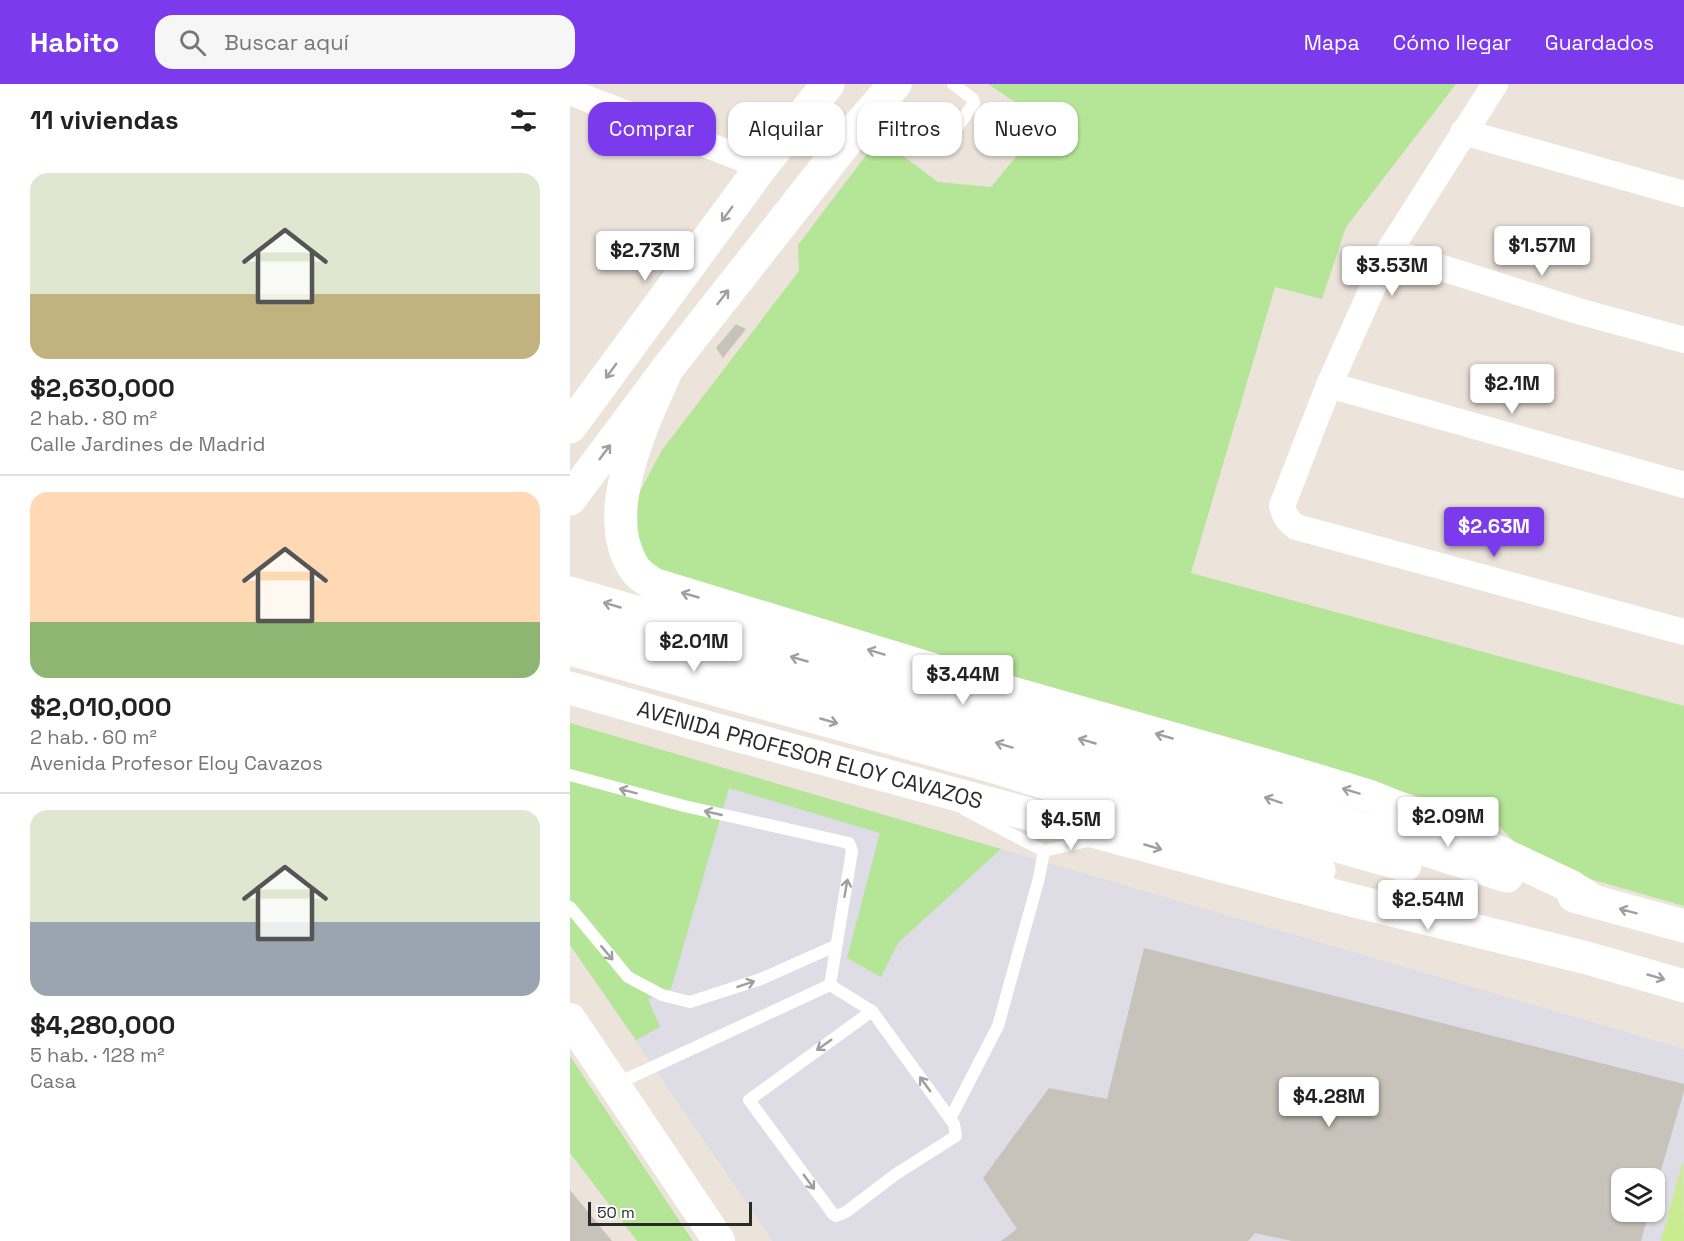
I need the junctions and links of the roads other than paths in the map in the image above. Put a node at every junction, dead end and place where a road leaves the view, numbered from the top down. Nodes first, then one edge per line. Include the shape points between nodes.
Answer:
1 (828, 84) edge
2 (953, 84) edge
3 (1495, 84) edge
4 (882, 90) edge
5 (573, 98) edge
6 (1463, 132) junction
7 (762, 166) junction
8 (1684, 194) edge
9 (1389, 251) junction
10 (1684, 340) edge
11 (667, 369) junction
12 (1329, 385) junction
13 (570, 427) edge
14 (1684, 485) edge
15 (570, 499) edge
16 (570, 593) edge
17 (647, 615) junction
18 (570, 618) edge
19 (1684, 632) edge
20 (757, 647) junction
21 (570, 649) edge
22 (570, 688) edge
23 (625, 702) junction
24 (717, 730) junction
25 (570, 775) edge
26 (920, 784) junction
27 (1113, 836) junction
28 (1044, 851) junction
29 (1337, 861) junction
30 (1548, 890) junction
31 (1595, 902) junction
32 (570, 907) edge
33 (1684, 926) edge
34 (835, 946) junction
35 (1538, 946) junction
36 (830, 985) junction
37 (1684, 986) edge
38 (872, 1011) junction
39 (570, 1019) edge
40 (615, 1085) junction
41 (950, 1119) junction
42 (719, 1241) edge

1 - 7 main road
2 - 4 lane via 974,103 947,142 939,145 931,144
3 - 6 street
11 -> 4 main road via 856,129
5 - 7 street
6 - 8 street
6 - 9 street
7 -> 13 main road
9 - 10 street
9 - 12 street
15 -> 11 main road
31 -> 11 main road via 1572,887 1441,825 1369,796 652,584 635,570 625,549 621,496 636,441
12 - 14 street
12 - 19 street via 1282,506 1296,527
17 -> 16 main road, AVENIDA PROFESOR ELOY CAVAZOS
17 - 20 main road, AVENIDA PROFESOR ELOY CAVAZOS
17 - 23 main road via 662,628 670,647 670,667 661,685 645,698
29 -> 18 main road, AVENIDA PROFESOR ELOY CAVAZOS via 843,696
20 - 24 main road via 734,652 716,666 706,687 706,710
30 -> 20 main road, AVENIDA PROFESOR ELOY CAVAZOS via 1138,756
21 -> 29 main road, AVENIDA PROFESOR ELOY CAVAZOS
22 - 23 main road, AVENIDA PROFESOR ELOY CAVAZOS
23 - 24 main road, AVENIDA PROFESOR ELOY CAVAZOS
24 - 26 main road, AVENIDA PROFESOR ELOY CAVAZOS
34 -> 25 lane via 852,851 849,843 684,806
26 - 27 main road, AVENIDA PROFESOR ELOY CAVAZOS
26 - 28 lane
27 - 28 lane
27 -> 35 main road, AVENIDA PROFESOR ELOY CAVAZOS
28 - 41 lane via 998,1026
29 - 30 main road, AVENIDA PROFESOR ELOY CAVAZOS via 1406,865 1492,884
29 - 35 main road, AVENIDA PROFESOR ELOY CAVAZOS via 1416,900
30 - 31 main road, AVENIDA PROFESOR ELOY CAVAZOS
33 -> 31 main road, AVENIDA PROFESOR ELOY CAVAZOS
32 -> 34 lane via 628,977 662,995 690,1002 761,979
34 - 36 lane
35 -> 37 main road, AVENIDA PROFESOR ELOY CAVAZOS
36 - 38 lane
36 - 40 lane
41 -> 38 lane
38 -> 41 lane via 751,1097 750,1102 836,1216 956,1136
39 - 40 street
40 - 42 street

